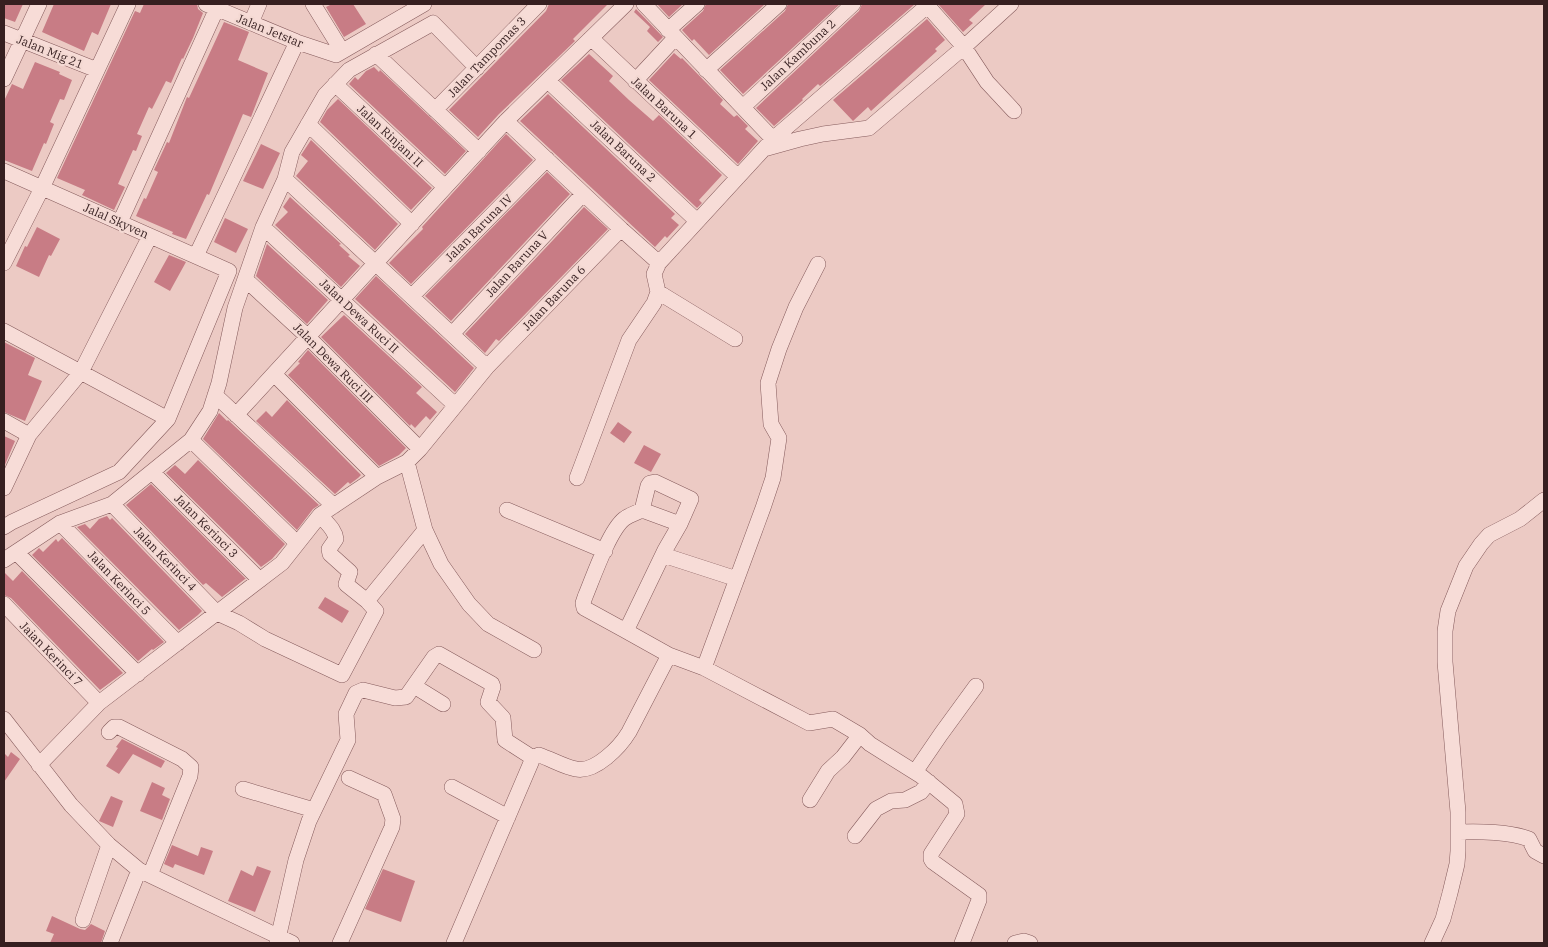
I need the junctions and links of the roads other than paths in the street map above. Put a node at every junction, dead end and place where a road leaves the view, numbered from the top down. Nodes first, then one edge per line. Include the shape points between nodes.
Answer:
1 (39, 4) edge
2 (128, 4) edge
3 (259, 4) edge
4 (313, 4) edge
5 (424, 4) edge
6 (540, 4) edge
7 (644, 4) edge
8 (697, 4) edge
9 (779, 4) edge
10 (853, 4) edge
11 (926, 5) edge
12 (1006, 5) edge
13 (211, 6) edge
14 (619, 6) edge
15 (251, 23) junction
16 (4, 33) edge
17 (672, 34) junction
18 (591, 38) junction
19 (22, 40) junction
20 (297, 42) junction
21 (964, 48) junction
22 (339, 53) junction
23 (376, 54) junction
24 (478, 68) junction
25 (97, 70) junction
26 (706, 70) junction
27 (4, 79) edge
28 (548, 81) junction
29 (635, 81) junction
30 (335, 84) junction
31 (743, 107) junction
32 (436, 110) junction
33 (1014, 111) dead end
34 (506, 121) junction
35 (308, 124) junction
36 (768, 144) junction
37 (479, 151) junction
38 (546, 159) junction
39 (4, 171) edge
40 (738, 177) junction
41 (285, 180) junction
42 (42, 188) junction
43 (445, 188) junction
44 (583, 194) junction
45 (697, 221) junction
46 (120, 222) junction
47 (412, 224) junction
48 (263, 227) junction
49 (620, 229) junction
50 (150, 236) junction
51 (196, 256) junction
52 (4, 263) edge
53 (376, 263) junction
54 (659, 263) junction
55 (818, 264) dead end
56 (245, 278) junction
57 (658, 292) junction
58 (412, 296) junction
59 (342, 300) junction
60 (4, 332) edge
61 (452, 334) junction
62 (308, 337) junction
63 (735, 339) dead end
64 (486, 367) junction
65 (81, 372) junction
66 (274, 374) junction
67 (215, 395) junction
68 (455, 405) junction
69 (236, 415) junction
70 (168, 418) junction
71 (4, 421) edge
72 (29, 434) junction
73 (191, 440) junction
74 (420, 449) junction
75 (407, 462) junction
76 (152, 472) junction
77 (377, 477) junction
78 (577, 478) dead end
79 (4, 488) edge
80 (1544, 500) edge
81 (112, 504) junction
82 (334, 506) junction
83 (507, 510) dead end
84 (642, 510) junction
85 (320, 516) junction
86 (60, 523) junction
87 (680, 524) junction
88 (4, 528) edge
89 (425, 530) junction
90 (297, 543) junction
91 (604, 551) junction
92 (663, 555) junction
93 (10, 556) edge
94 (737, 579) junction
95 (260, 580) junction
96 (368, 601) junction
97 (4, 604) edge
98 (217, 613) junction
99 (626, 631) junction
100 (178, 643) junction
101 (534, 650) dead end
102 (669, 656) junction
103 (704, 668) junction
104 (138, 674) junction
105 (414, 686) junction
106 (976, 686) dead end
107 (99, 704) junction
108 (444, 704) dead end
109 (4, 719) edge
110 (109, 732) dead end
111 (860, 735) junction
112 (533, 758) junction
113 (39, 765) junction
114 (915, 772) junction
115 (350, 778) dead end
116 (929, 782) junction
117 (452, 787) dead end
118 (242, 789) dead end
119 (810, 800) dead end
120 (314, 810) junction
121 (508, 817) junction
122 (1459, 832) junction
123 (855, 836) dead end
124 (108, 845) junction
125 (1544, 856) edge
126 (144, 872) junction
127 (82, 920) dead end
128 (283, 941) edge
129 (110, 943) edge
130 (340, 943) edge
131 (454, 943) edge
132 (962, 943) edge
133 (1015, 943) edge
134 (1030, 943) edge
135 (1432, 943) edge

1 - 19 street
2 - 25 street
3 - 15 street
4 - 22 street
5 - 22 street
6 - 24 street, Jalan Tampomas 3
7 - 17 street
8 - 17 street
9 - 26 street
10 - 31 street, Jalan Kambuna 2
11 - 21 street
11 - 36 street
12 - 21 street
13 - 15 street, Jalan Jetstar
13 - 46 street
14 - 18 street
15 - 20 street, Jalan Jetstar
16 - 19 street, Jalan Mig 21
17 - 26 street
17 - 29 street
18 - 28 street
18 - 29 street, Jalan Baruna 1
19 - 25 street, Jalan Mig 21
19 - 27 street
20 - 22 street, Jalan Jetstar
20 - 51 street
21 - 33 street via 987,82
21 - 36 street via 869,128
23 - 24 street via 433,23
23 - 30 street via 349,70
23 - 32 street
24 - 32 street, Jalan Tampomas 3
25 - 42 street
26 - 31 street
28 - 34 street
28 - 45 street, Jalan Baruna 2
29 - 40 street, Jalan Baruna 1
30 - 35 street
30 - 43 street, Jalan Rinjani II
31 - 36 street
32 - 37 street
34 - 37 street
34 - 38 street
35 - 41 street via 292,152
35 - 47 street
36 - 40 street
37 - 43 street
38 - 44 street
38 - 58 street, Jalan Baruna IV
39 - 42 street, Jalal Skyven
40 - 45 street
41 - 48 street
41 - 53 street
42 - 46 street, Jalal Skyven
42 - 52 street
43 - 47 street
44 - 49 street
44 - 61 street, Jalan Baruna V
45 - 54 street
46 - 50 street, Jalal Skyven
47 - 53 street
48 - 56 street
48 - 59 street, Jalan Dewa Ruci II
49 - 54 street
49 - 64 street, Jalan Baruna 6
50 - 51 street, Jalal Skyven
50 - 65 street
51 - 70 street, Jalal Skyven via 229,271
53 - 58 street
53 - 59 street
54 - 57 street via 654,276
55 - 94 street via 796,307 768,384 771,424 779,438 772,478
56 - 62 street, Jalan Dewa Ruci III
56 - 67 street
57 - 63 street
57 - 78 street via 629,340
58 - 61 street
59 - 62 street
59 - 68 street, Jalan Dewa Ruci II
60 - 65 street
61 - 64 street
62 - 66 street
62 - 74 street, Jalan Dewa Ruci III
64 - 68 street, Jalan Baruna 6
65 - 70 street
65 - 72 street
66 - 69 street
66 - 77 street
67 - 69 street
67 - 73 street via 210,411
68 - 74 street, Jalan Baruna 6
69 - 82 street
70 - 88 street via 119,472
71 - 72 street
72 - 79 street
73 - 76 street
73 - 90 street
74 - 75 street, Jalan Baruna 6
75 - 77 street, Jalan Baruna 6
75 - 89 street
76 - 81 street
76 - 95 street, Jalan Kerinci 3
77 - 82 street, Jalan Baruna 6
80 - 122 street via 1520,519 1489,535 1481,544 1466,566 1448,611 1444,631 1446,689
81 - 86 street
81 - 98 street, Jalan Kerinci 4
82 - 85 street, Jalan Baruna 6
83 - 91 street
84 - 87 street
84 - 87 street via 648,486 655,482 691,499
84 - 91 street via 626,516 619,523
85 - 90 street, Jalan Baruna 6
85 - 96 street via 336,535 329,548 330,554 350,572 347,585
86 - 93 street
86 - 100 street, Jalan Kerinci 5
87 - 92 street
89 - 96 street
89 - 101 street via 441,564 469,604 488,624
90 - 95 street, Jalan Baruna 6 via 282,563
91 - 99 street via 583,606
92 - 94 street
92 - 99 street
93 - 104 street
94 - 103 street
95 - 98 street, Jalan Baruna 6
96 - 98 street via 376,614 342,675
97 - 107 street, Jaian Kerinci 7
98 - 100 street, Jalan Baruna 6
99 - 102 street
100 - 104 street, Jalan Baruna 6
102 - 103 street
102 - 112 street via 625,737 610,755 583,770 539,755
103 - 111 street via 809,723 833,720
104 - 107 street, Jalan Baruna 6
105 - 108 street
105 - 112 street via 438,654 492,684 488,702 503,718 504,740
105 - 120 street via 406,697 401,698 363,690 356,693 346,714 348,740
106 - 114 street
107 - 113 street, Jalan Baruna 6
109 - 113 street
110 - 126 street via 119,727 182,759 191,767 190,776
111 - 114 street
111 - 119 street via 828,771
112 - 121 street
113 - 124 street
114 - 116 street
115 - 130 street via 384,794 393,819
116 - 123 street via 922,792 876,810
116 - 132 street via 955,804 957,810 931,859 979,895 980,900
117 - 121 street
118 - 120 street
120 - 128 street via 296,860
121 - 131 street
122 - 125 street via 1524,837 1529,839 1535,851
122 - 135 street via 1454,880
124 - 126 street
124 - 127 street
126 - 128 street
126 - 129 street
133 - 134 street

